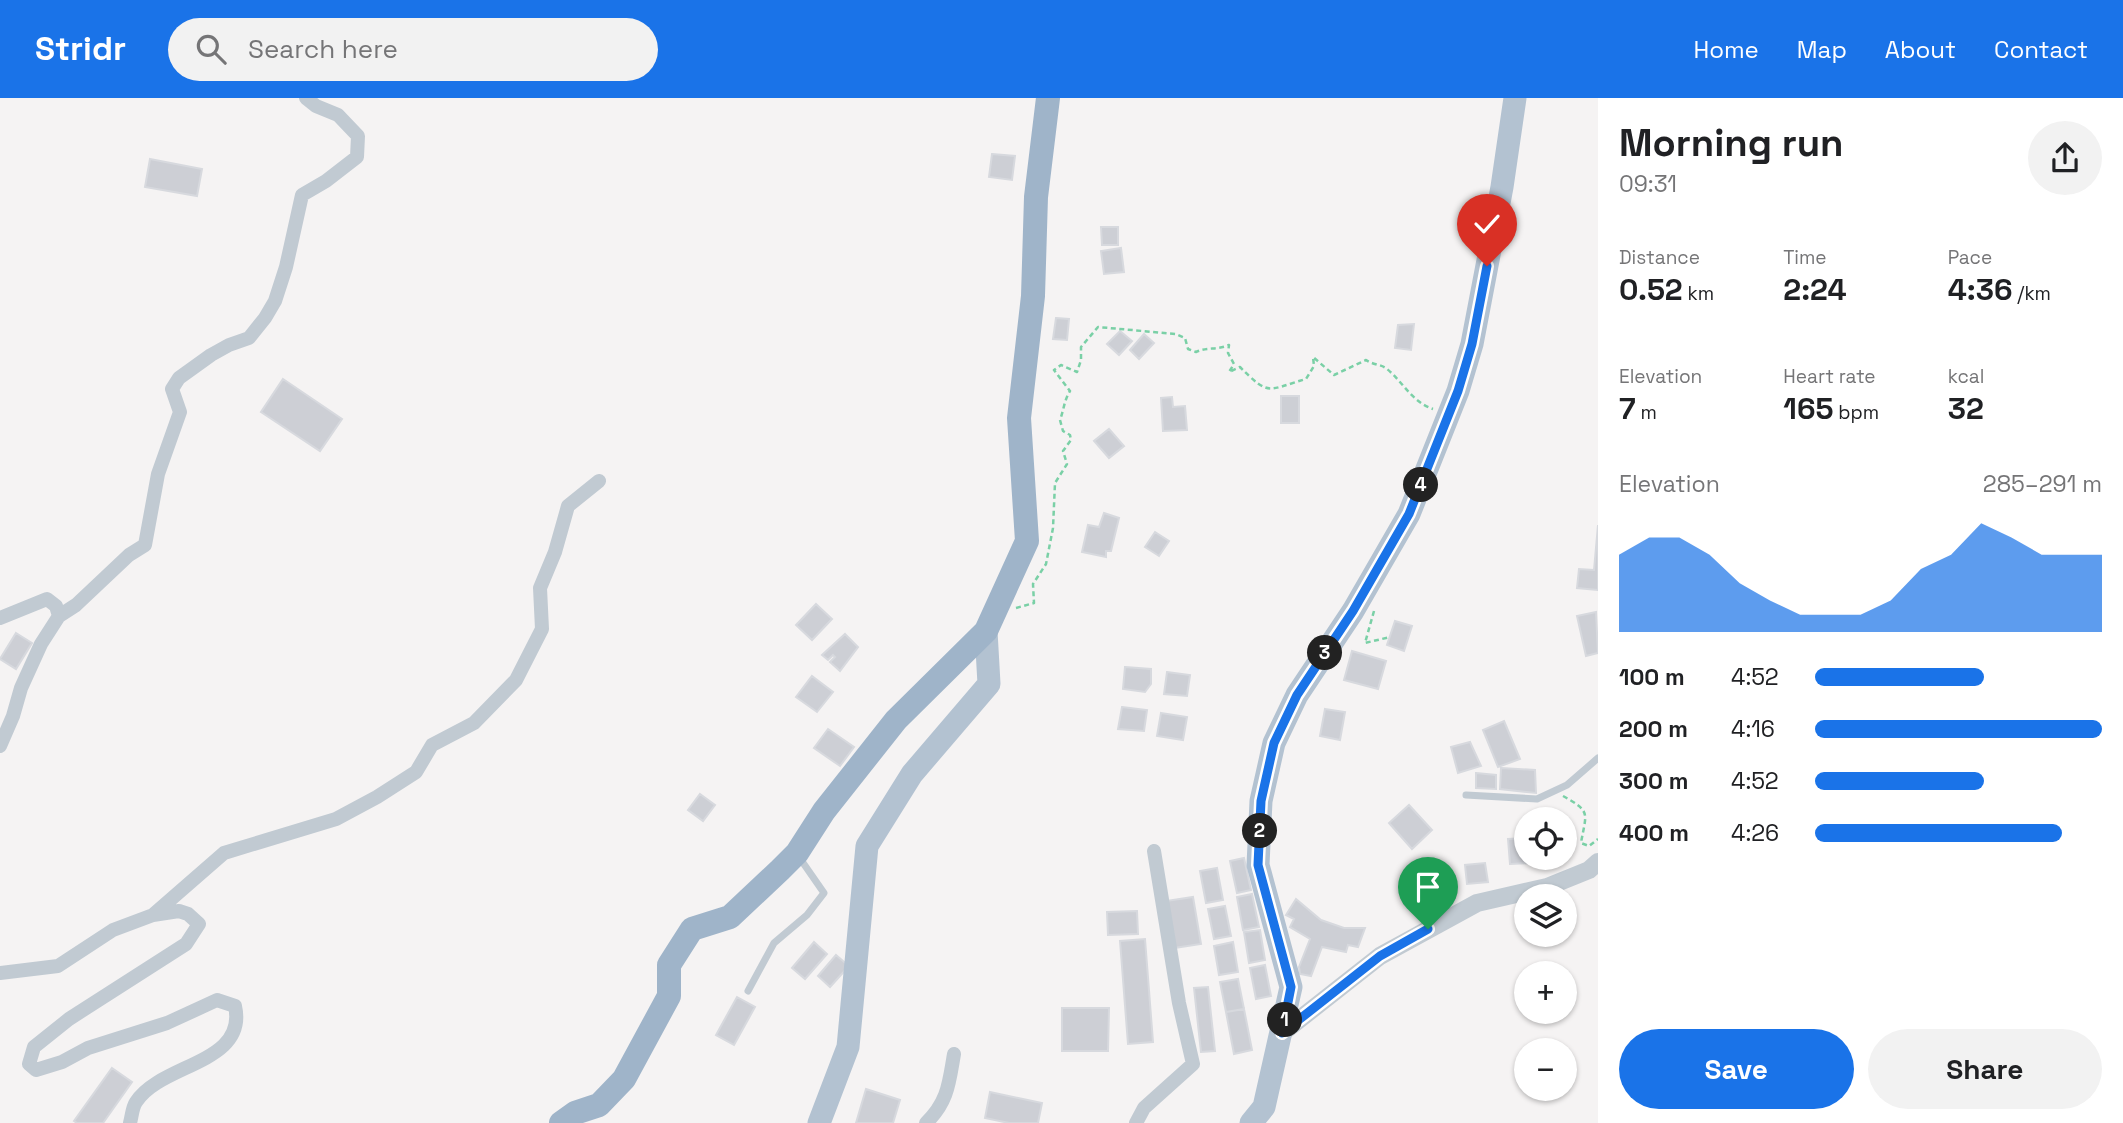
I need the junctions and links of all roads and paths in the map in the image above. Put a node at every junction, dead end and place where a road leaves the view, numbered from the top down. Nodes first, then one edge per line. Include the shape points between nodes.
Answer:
1 (306, 98) edge
2 (1048, 98) edge
3 (1516, 98) edge
4 (1449, 415) junction
5 (599, 481) dead end
6 (1375, 607) dead end
7 (1012, 609) dead end
8 (59, 616) junction
9 (0, 618) edge
10 (986, 631) junction
11 (1390, 636) dead end
12 (0, 746) edge
13 (1598, 758) edge
14 (1555, 791) junction
15 (1466, 795) dead end
16 (1598, 839) edge
17 (1154, 851) dead end
18 (797, 853) junction
19 (1598, 862) edge
20 (153, 915) junction
21 (0, 973) edge
22 (748, 991) dead end
23 (1282, 1033) junction
24 (954, 1054) dead end
25 (130, 1123) edge
26 (561, 1123) edge
27 (819, 1123) edge
28 (926, 1123) edge
29 (1136, 1123) edge
30 (1251, 1123) edge

1 - 8 street via 338,115 358,136 356,157 302,195 275,302 249,338 211,355 179,378 172,389 180,412 158,474 145,545
2 - 10 highway via 1019,418 1027,541
3 - 4 main road via 1472,344
4 - 7 path via 1422,405 1384,366 1366,360 1334,375 1313,357 1314,366 1306,379 1267,390 1240,367 1229,372 1234,364 1229,345 1196,352 1176,334 1098,327 1082,347 1077,372 1061,365 1054,370 1070,391 1060,420 1071,440 1063,451 1067,464 1055,483 1053,528 1046,564 1033,583 1034,603
4 - 23 main road via 1409,514 1297,695 1274,743 1261,801 1258,865 1291,987
5 - 20 street via 568,506 540,588 542,629 516,680 474,723 432,745 416,772 336,819 224,853
6 - 11 path via 1365,643
8 - 9 street via 47,599
8 - 12 street via 21,688
10 - 18 highway via 896,720
10 - 27 main road via 989,684 912,774 867,846 848,1047
13 - 14 lane
14 - 15 lane via 1537,799
14 - 16 path via 1586,814 1581,843 1589,846
17 - 29 street via 1193,1064 1144,1108
18 - 22 lane via 824,893 807,915 774,943
18 - 26 highway via 730,917 692,929 669,965 669,996 624,1079 599,1105
19 - 23 street via 1547,887 1477,903 1380,956
20 - 21 street via 113,930 58,966
20 - 25 street via 179,911 199,924 186,944 69,1019 34,1047 29,1064 36,1070 62,1062 217,1000 235,1006 239,1021 229,1041 204,1060 148,1087 134,1104
23 - 30 main road via 1264,1107
24 - 28 street via 948,1091

